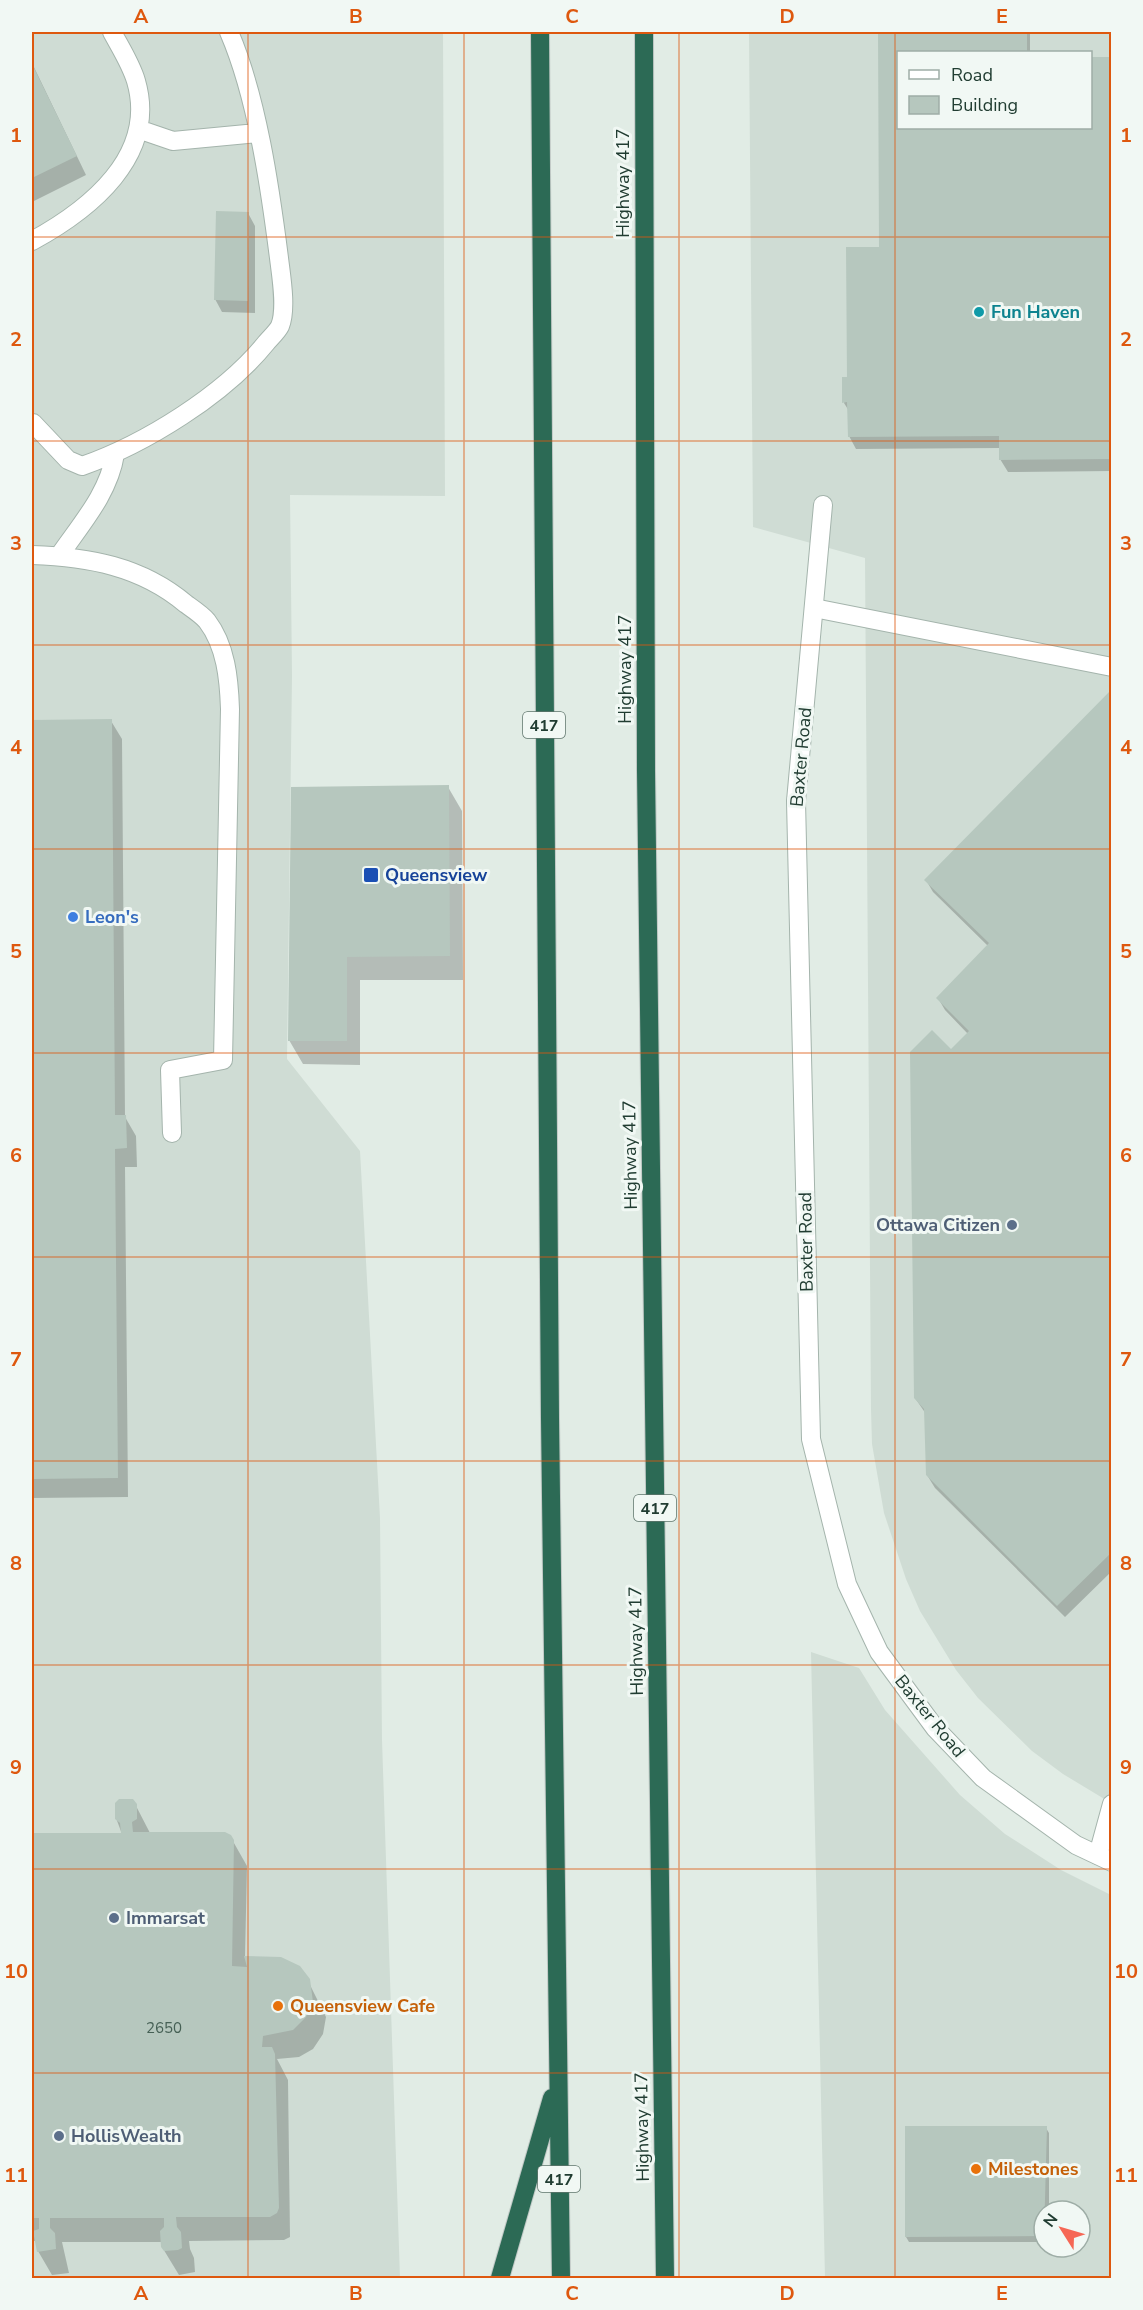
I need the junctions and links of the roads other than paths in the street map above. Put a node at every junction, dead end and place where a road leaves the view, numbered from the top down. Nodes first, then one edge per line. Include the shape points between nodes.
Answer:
1 (112, 32) edge
2 (229, 32) edge
3 (540, 32) edge
4 (644, 32) edge
5 (138, 129) junction
6 (257, 133) junction
7 (32, 241) edge
8 (33, 423) edge
9 (115, 454) junction
10 (823, 505) dead end
11 (32, 555) edge
12 (59, 556) junction
13 (814, 608) junction
14 (1112, 667) edge
15 (172, 1133) dead end
16 (1112, 1804) edge
17 (1105, 1858) edge
18 (558, 2079) junction
19 (665, 2246) junction
20 (500, 2278) edge
21 (561, 2278) edge
22 (665, 2278) edge
23 (670, 2278) edge

1 - 5 street via 136,80 140,101
2 - 6 street via 240,58
3 - 18 highway, 417 via 549,1406
4 - 19 highway, Highway 417 / 417 via 646,759
5 - 6 street via 173,141
5 - 7 street via 119,173 104,189 82,211
6 - 9 street via 271,193 283,292 280,325 246,368
8 - 9 street via 68,460 82,466
9 - 12 street via 112,473 102,493
10 - 13 street, Baxter Road
11 - 12 street
12 - 15 street via 99,561 156,581 207,621 225,657 230,709 223,1060 170,1070
13 - 14 street
13 - 17 street, Baxter Road via 796,813 811,1439 830,1525 847,1584 879,1652 935,1728 983,1778 1076,1845
16 - 17 street
18 - 20 highway
18 - 21 highway, 417
19 - 22 highway, Highway 417 / 417
19 - 23 highway

